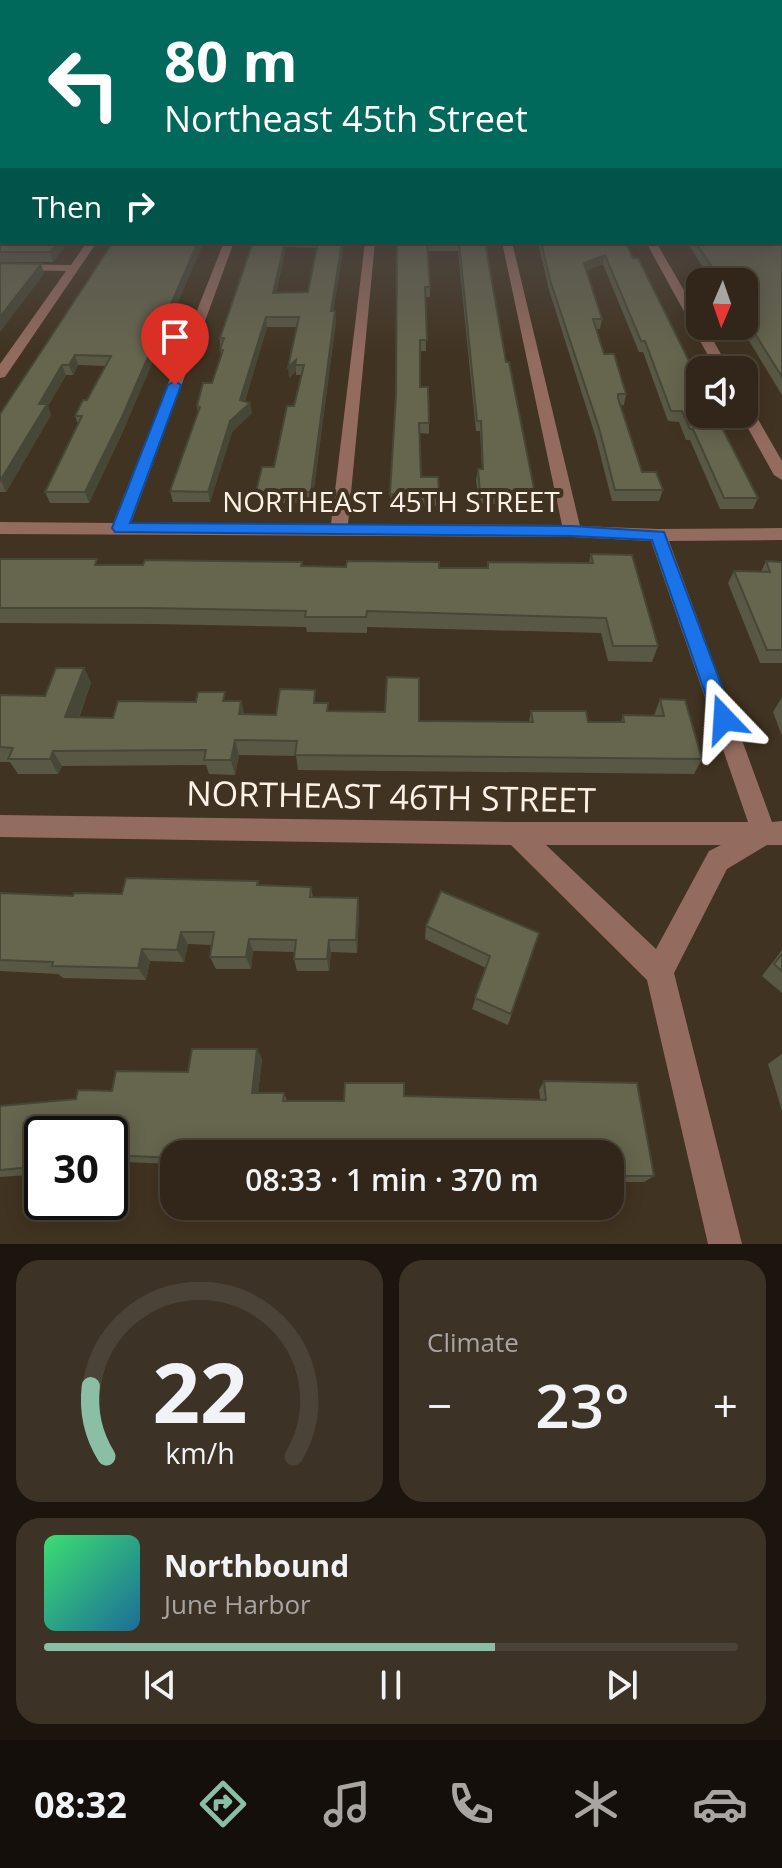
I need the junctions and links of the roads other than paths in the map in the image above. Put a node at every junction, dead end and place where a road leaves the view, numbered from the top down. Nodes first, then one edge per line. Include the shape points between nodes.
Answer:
1 (91, 244) edge
2 (228, 244) edge
3 (370, 244) edge
4 (507, 244) edge
5 (652, 244) edge
6 (0, 267) edge
7 (73, 268) junction
8 (715, 356) edge
9 (0, 374) edge
10 (756, 428) edge
11 (782, 475) edge
12 (0, 528) edge
13 (120, 528) junction
14 (339, 529) junction
15 (572, 531) junction
16 (782, 534) edge
17 (658, 535) junction
18 (0, 826) edge
19 (773, 833) edge
20 (517, 834) junction
21 (659, 972) junction
22 (725, 1244) edge

1 - 7 street
2 - 13 street
3 - 14 street
4 - 15 street
5 - 8 street
6 - 7 street
7 - 9 street
10 - 11 street
12 - 13 street, NORTHEAST 45TH STREET
13 - 14 street, NORTHEAST 45TH STREET
14 - 15 street, NORTHEAST 45TH STREET
15 - 17 street, NORTHEAST 45TH STREET
16 - 17 street, NORTHEAST 45TH STREET
17 - 19 street
18 - 20 street, NORTHEAST 46TH STREET
19 - 20 street, NORTHEAST 46TH STREET
19 - 21 street via 718,860
20 - 21 street
21 - 22 street

